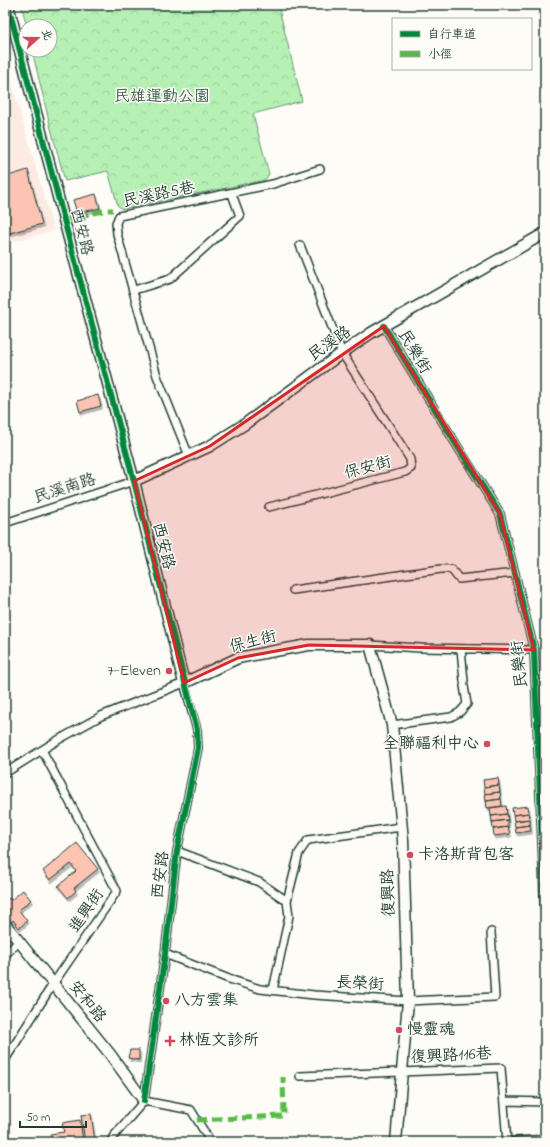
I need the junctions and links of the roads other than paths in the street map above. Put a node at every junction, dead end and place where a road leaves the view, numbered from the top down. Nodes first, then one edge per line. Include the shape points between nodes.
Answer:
1 (8, 5) edge
2 (320, 169) dead end
3 (232, 194) junction
4 (545, 233) edge
5 (300, 245) dead end
6 (134, 290) junction
7 (384, 326) junction
8 (342, 353) junction
9 (190, 456) junction
10 (134, 481) junction
11 (270, 507) dead end
12 (5, 523) edge
13 (515, 573) junction
14 (293, 590) dead end
15 (370, 645) junction
16 (461, 649) junction
17 (534, 650) junction
18 (184, 683) junction
19 (392, 725) junction
20 (42, 750) junction
21 (5, 773) edge
22 (401, 827) junction
23 (177, 851) junction
24 (287, 901) junction
25 (545, 916) edge
26 (5, 924) edge
27 (491, 932) dead end
28 (19, 941) junction
29 (165, 954) junction
30 (5, 955) edge
31 (53, 984) junction
32 (273, 990) junction
33 (408, 1001) junction
34 (5, 1060) edge
35 (403, 1073) junction
36 (300, 1076) dead end
37 (144, 1101) junction
38 (504, 1102) junction
39 (545, 1102) edge
40 (545, 1139) edge
41 (112, 1142) edge
42 (208, 1142) edge
43 (396, 1142) edge
44 (502, 1142) edge
45 (507, 1142) edge

1 - 10 street, 西安路
2 - 3 street, 民溪路5巷
3 - 6 street via 240,216 170,279
3 - 6 street, 民溪路5巷 via 119,216 116,223 117,234
4 - 7 street, 民溪路
5 - 8 street
6 - 9 street, 民溪路5巷 via 157,376
7 - 8 street, 民溪路
7 - 13 street, 民樂街 via 500,514
8 - 9 street, 民溪路 via 245,424
8 - 11 street, 保安街 via 410,459 411,468 405,472
9 - 10 street, 民溪路
10 - 12 street, 民溪南路
10 - 18 street, 西安路
13 - 14 street via 459,579 451,570 440,569
13 - 17 street, 民樂街
15 - 16 street, 保生街
15 - 18 street, 保生街 via 309,645 238,658
15 - 19 street, 復興路
16 - 17 street, 保生街
16 - 19 street via 467,704 460,712 451,717
17 - 25 street, 民樂街
18 - 20 street, 保生街 via 101,716
18 - 23 street, 西安路 via 197,730 198,748
19 - 22 street, 復興路
20 - 21 street, 保生街
20 - 31 street, 進興街 via 117,891
22 - 24 street via 308,840 299,853
22 - 33 street, 復興路
23 - 24 street via 259,882
23 - 29 street, 西安路
24 - 32 street via 289,916
26 - 28 street, 安和路
27 - 33 street, 長榮街 via 495,997
28 - 30 street
28 - 31 street, 安和路
29 - 32 street, 長榮街 via 229,979 260,989
29 - 37 street, 西安路
31 - 34 street, 進興街
31 - 37 street, 安和路 via 110,1054
32 - 33 street, 長榮街
33 - 35 street, 復興路
35 - 36 street, 復興路116巷
35 - 38 street, 復興路116巷 via 501,1068
35 - 43 street, 復興路
37 - 41 street via 113,1137
37 - 42 street via 191,1110
38 - 39 street
38 - 45 street
40 - 45 street
44 - 45 street

